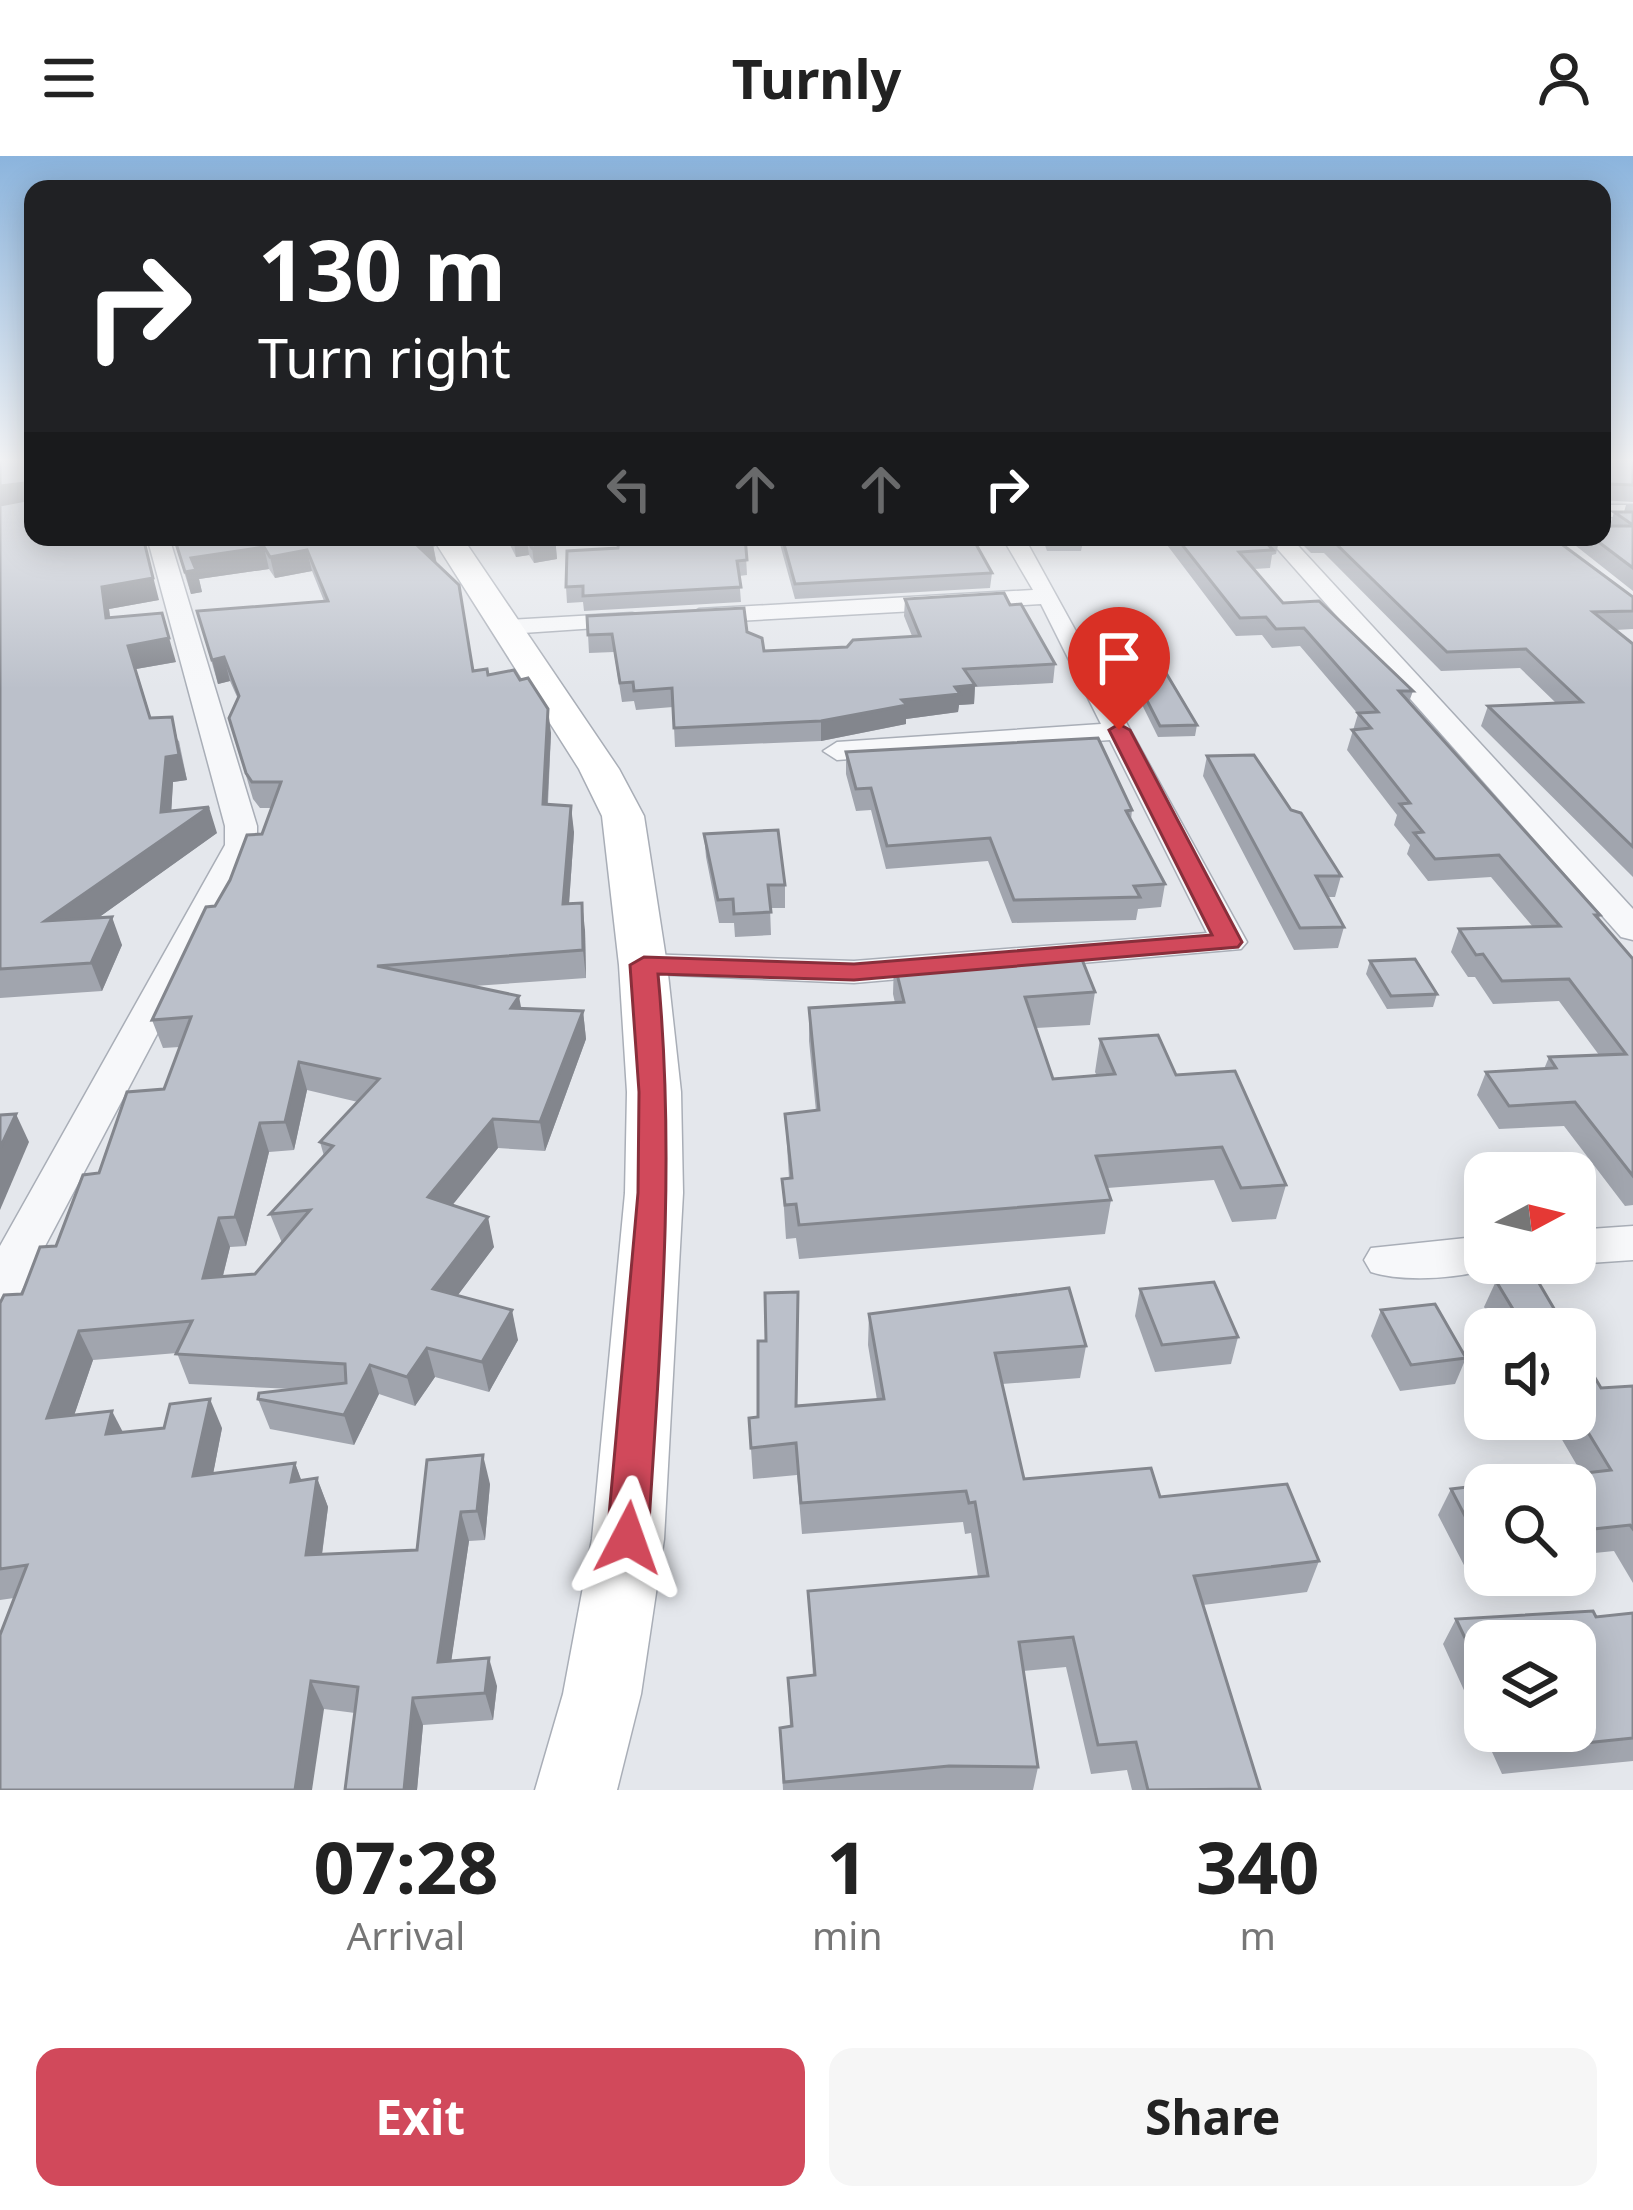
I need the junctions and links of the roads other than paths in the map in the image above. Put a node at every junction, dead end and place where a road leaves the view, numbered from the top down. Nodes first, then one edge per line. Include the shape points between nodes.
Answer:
1 (161, 546) edge
2 (453, 546) edge
3 (1018, 546) edge
4 (1286, 546) edge
5 (1049, 596) junction
6 (507, 627) junction
7 (1119, 730) junction
8 (837, 751) dead end
9 (1633, 930) edge
10 (644, 965) junction
11 (1633, 1243) edge
12 (1596, 1246) edge
13 (1464, 1254) edge
14 (1387, 1260) dead end
15 (0, 1288) edge
16 (576, 1790) edge

1 - 15 street via 241,845
2 - 6 street
3 - 5 street
4 - 9 street
5 - 6 street
5 - 7 street
6 - 10 street via 623,816
7 - 8 street
7 - 10 street via 1229,942 854,972
10 - 16 street via 654,1193 628,1538 602,1694
11 - 12 street
13 - 14 street

